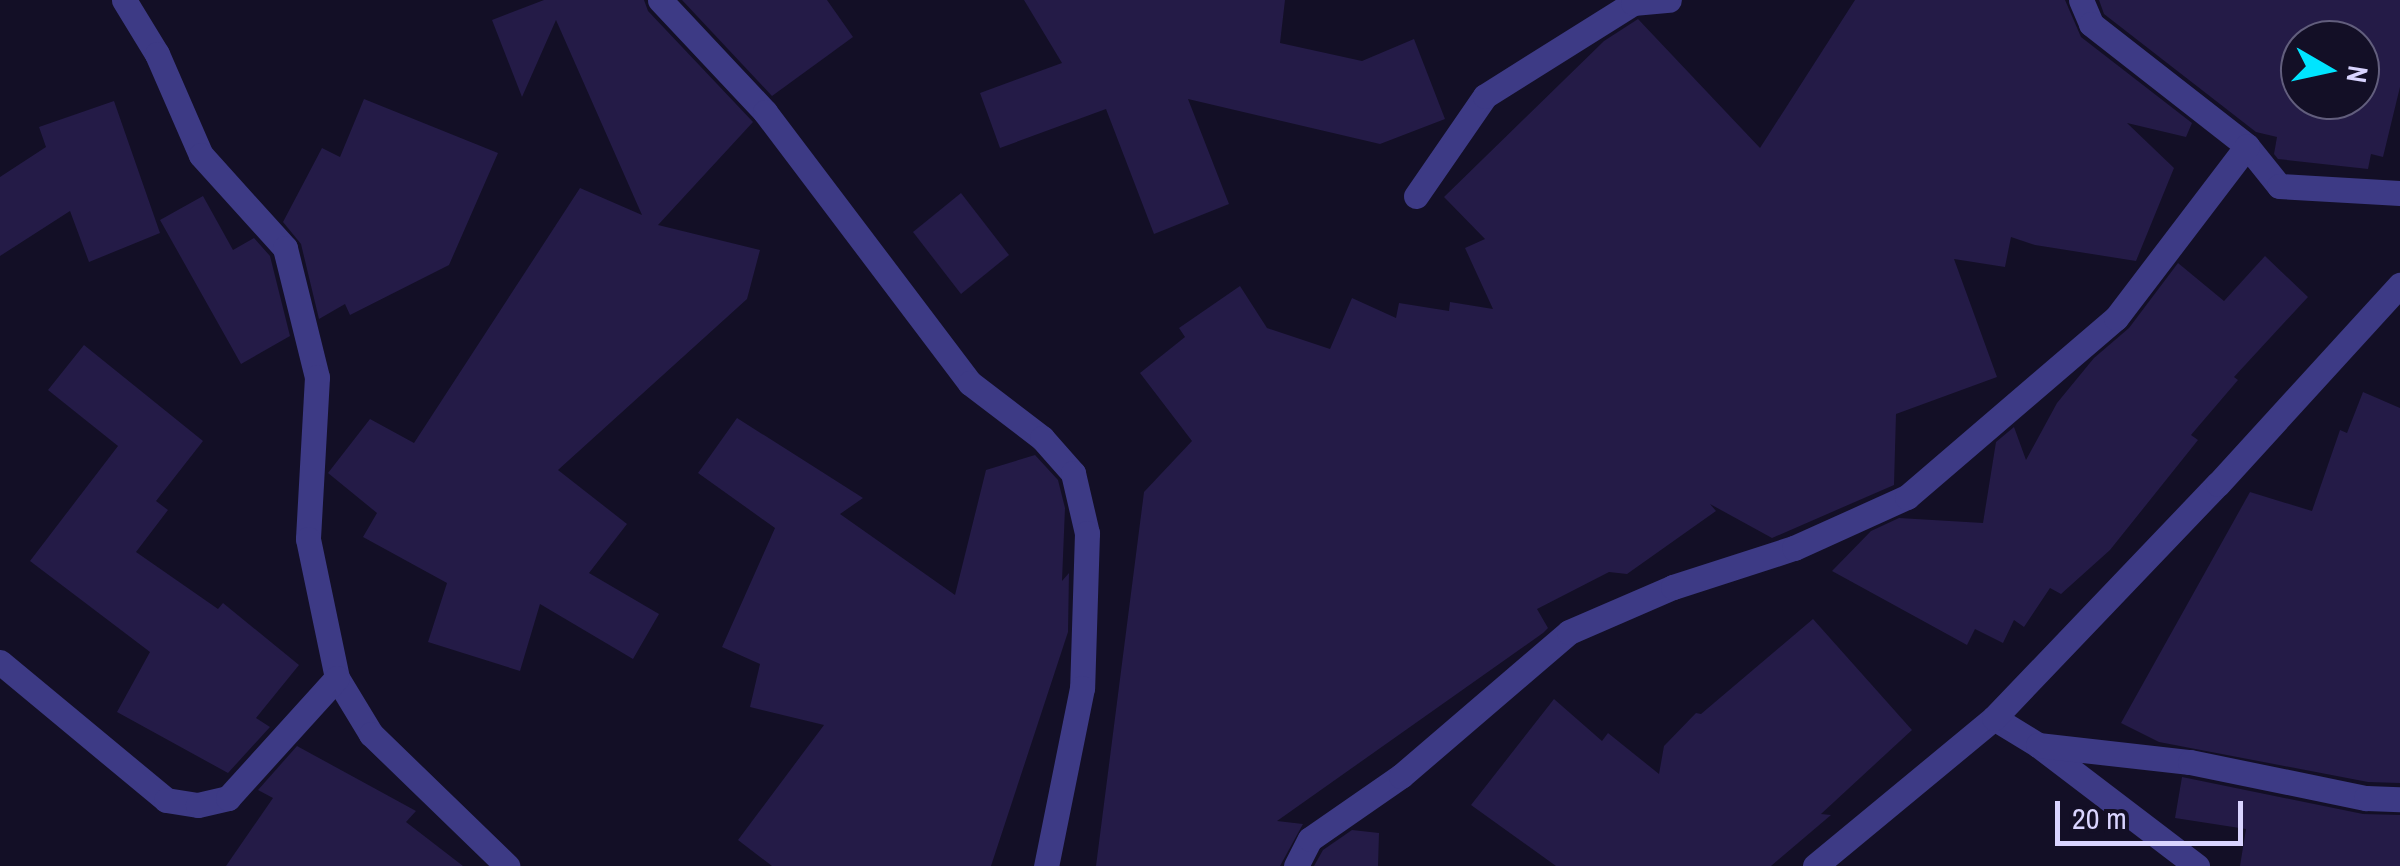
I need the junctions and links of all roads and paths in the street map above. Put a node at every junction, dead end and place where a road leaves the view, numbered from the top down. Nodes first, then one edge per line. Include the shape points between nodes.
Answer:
1 (124, 0) edge
2 (660, 0) edge
3 (1669, 0) edge
4 (2081, 0) edge
5 (2246, 146) junction
6 (2400, 193) edge
7 (1416, 196) dead end
8 (2400, 285) edge
9 (0, 662) edge
10 (336, 678) junction
11 (1994, 718) junction
12 (2038, 745) junction
13 (2400, 799) edge
14 (507, 866) edge
15 (1046, 866) edge
16 (1296, 866) edge
17 (1815, 866) edge
18 (2197, 866) edge

1 - 10 street via 157,54 201,156 285,248 317,378 308,539
2 - 15 street via 765,112 970,383 1042,438 1073,473 1087,533 1082,688
3 - 7 street via 1633,3 1485,96
4 - 5 street via 2091,24
5 - 6 street via 2279,186
5 - 16 street via 2116,318 1907,497 1794,548 1673,587 1570,632 1400,776 1310,839
8 - 11 street
9 - 10 street via 166,800 198,804 228,798
10 - 14 street via 371,734
11 - 12 street
11 - 17 street
12 - 13 street via 2190,762
12 - 18 street

